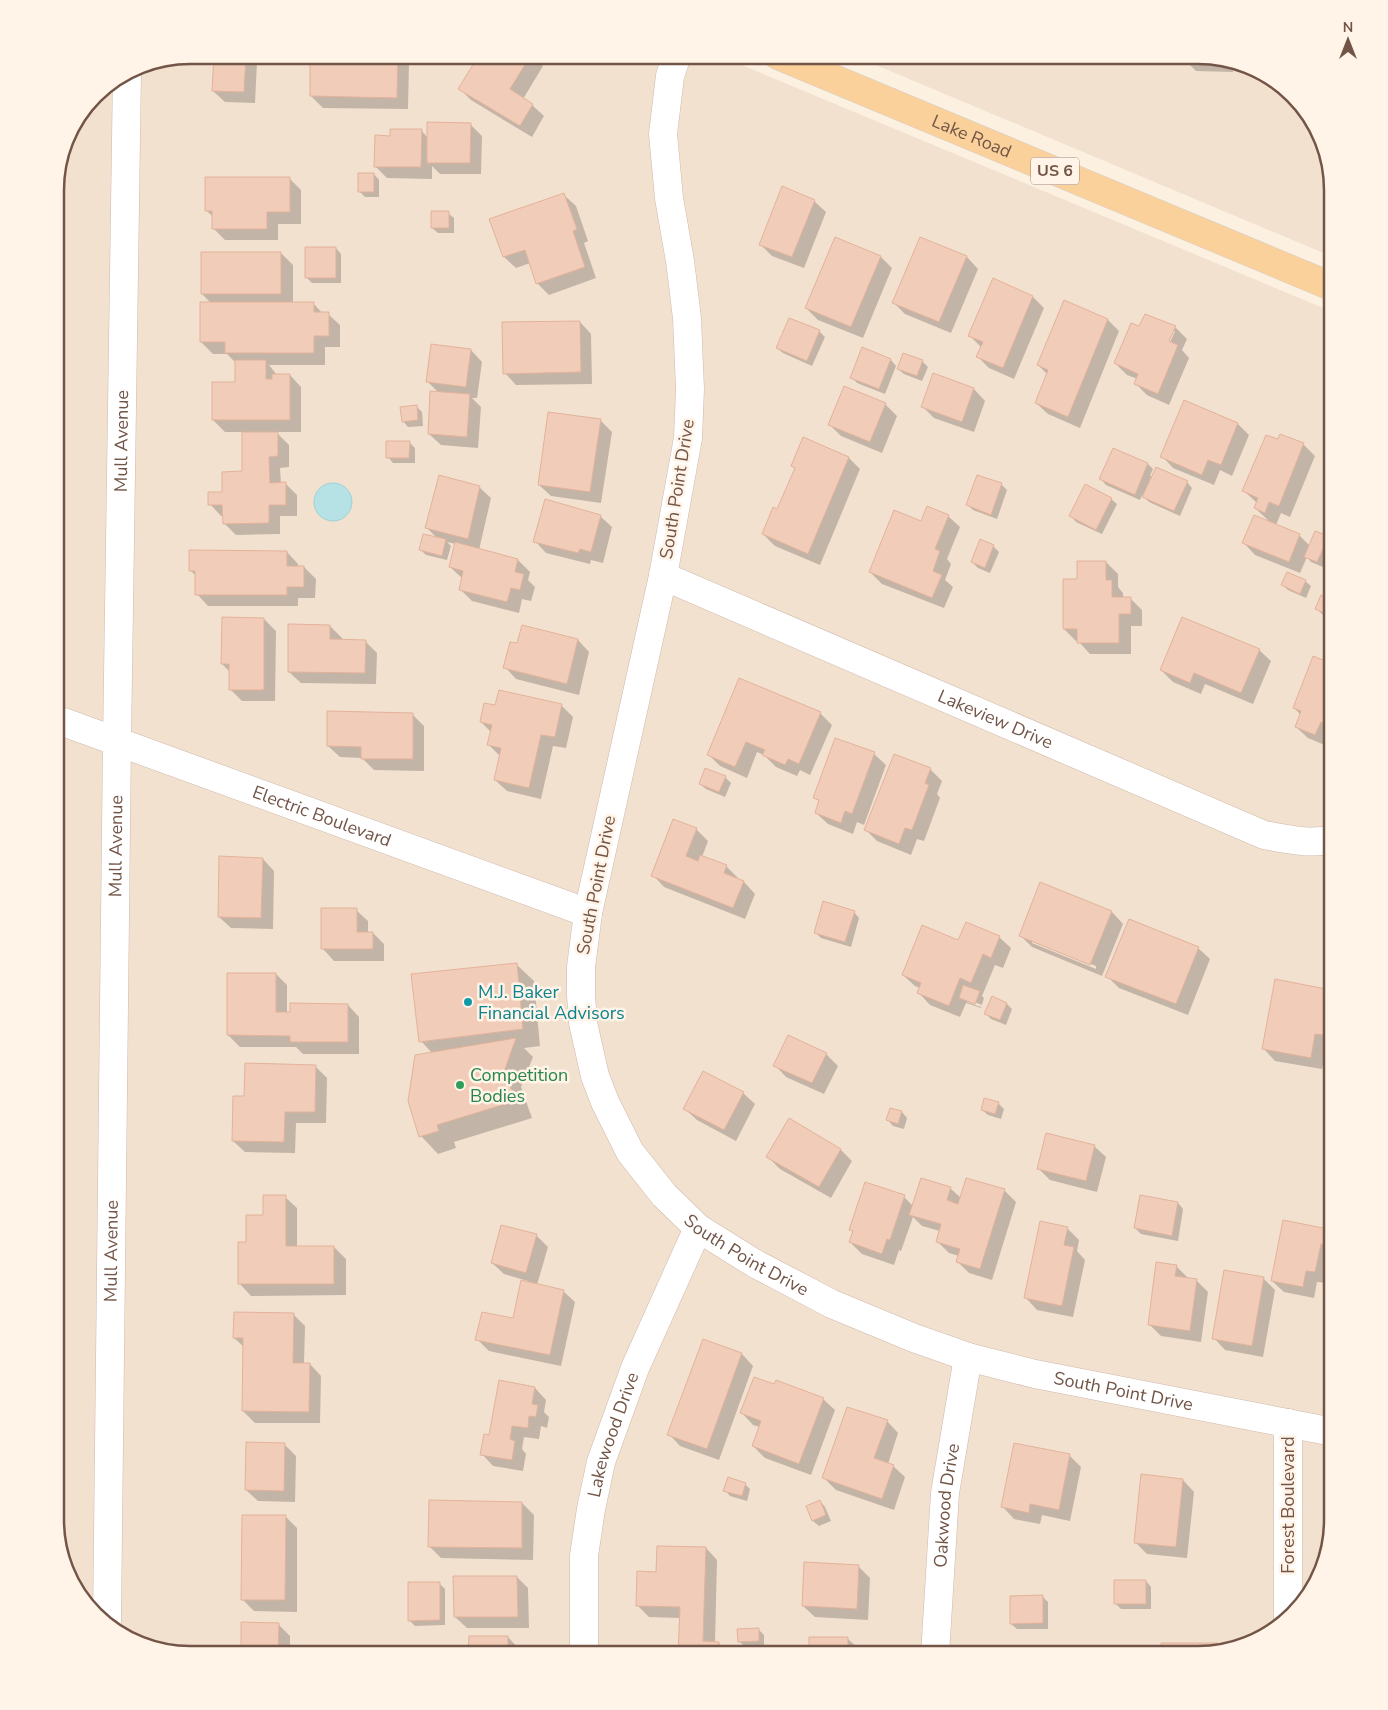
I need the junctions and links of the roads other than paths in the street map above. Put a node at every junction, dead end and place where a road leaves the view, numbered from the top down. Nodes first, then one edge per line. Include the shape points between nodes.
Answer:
1 (674, 64) edge
2 (798, 64) edge
3 (127, 81) edge
4 (1324, 284) edge
5 (663, 576) junction
6 (64, 722) edge
7 (117, 742) junction
8 (1324, 841) edge
9 (588, 913) junction
10 (698, 1228) junction
11 (968, 1357) junction
12 (1288, 1423) junction
13 (1324, 1430) edge
14 (1288, 1608) edge
15 (107, 1615) edge
16 (584, 1646) edge
17 (935, 1646) edge

1 - 5 street, South Point Drive via 664,134 669,198 686,309 690,389 688,438
2 - 4 main road, Lake Road / US 6
3 - 7 street, Mull Avenue
5 - 8 street, Lakeview Drive via 1264,835 1294,841
5 - 9 street, South Point Drive
6 - 7 street, Electric Boulevard
7 - 9 street, Electric Boulevard
7 - 15 street, Mull Avenue
9 - 10 street, South Point Drive via 580,967 580,995 595,1076 630,1152 664,1196
10 - 11 street, South Point Drive via 754,1263 832,1304
10 - 16 street, Lakewood Drive via 635,1368 600,1462 584,1556
11 - 12 street, South Point Drive via 1035,1374
11 - 17 street, Oakwood Drive via 945,1493
12 - 13 street, South Point Drive
12 - 14 street, Forest Boulevard

